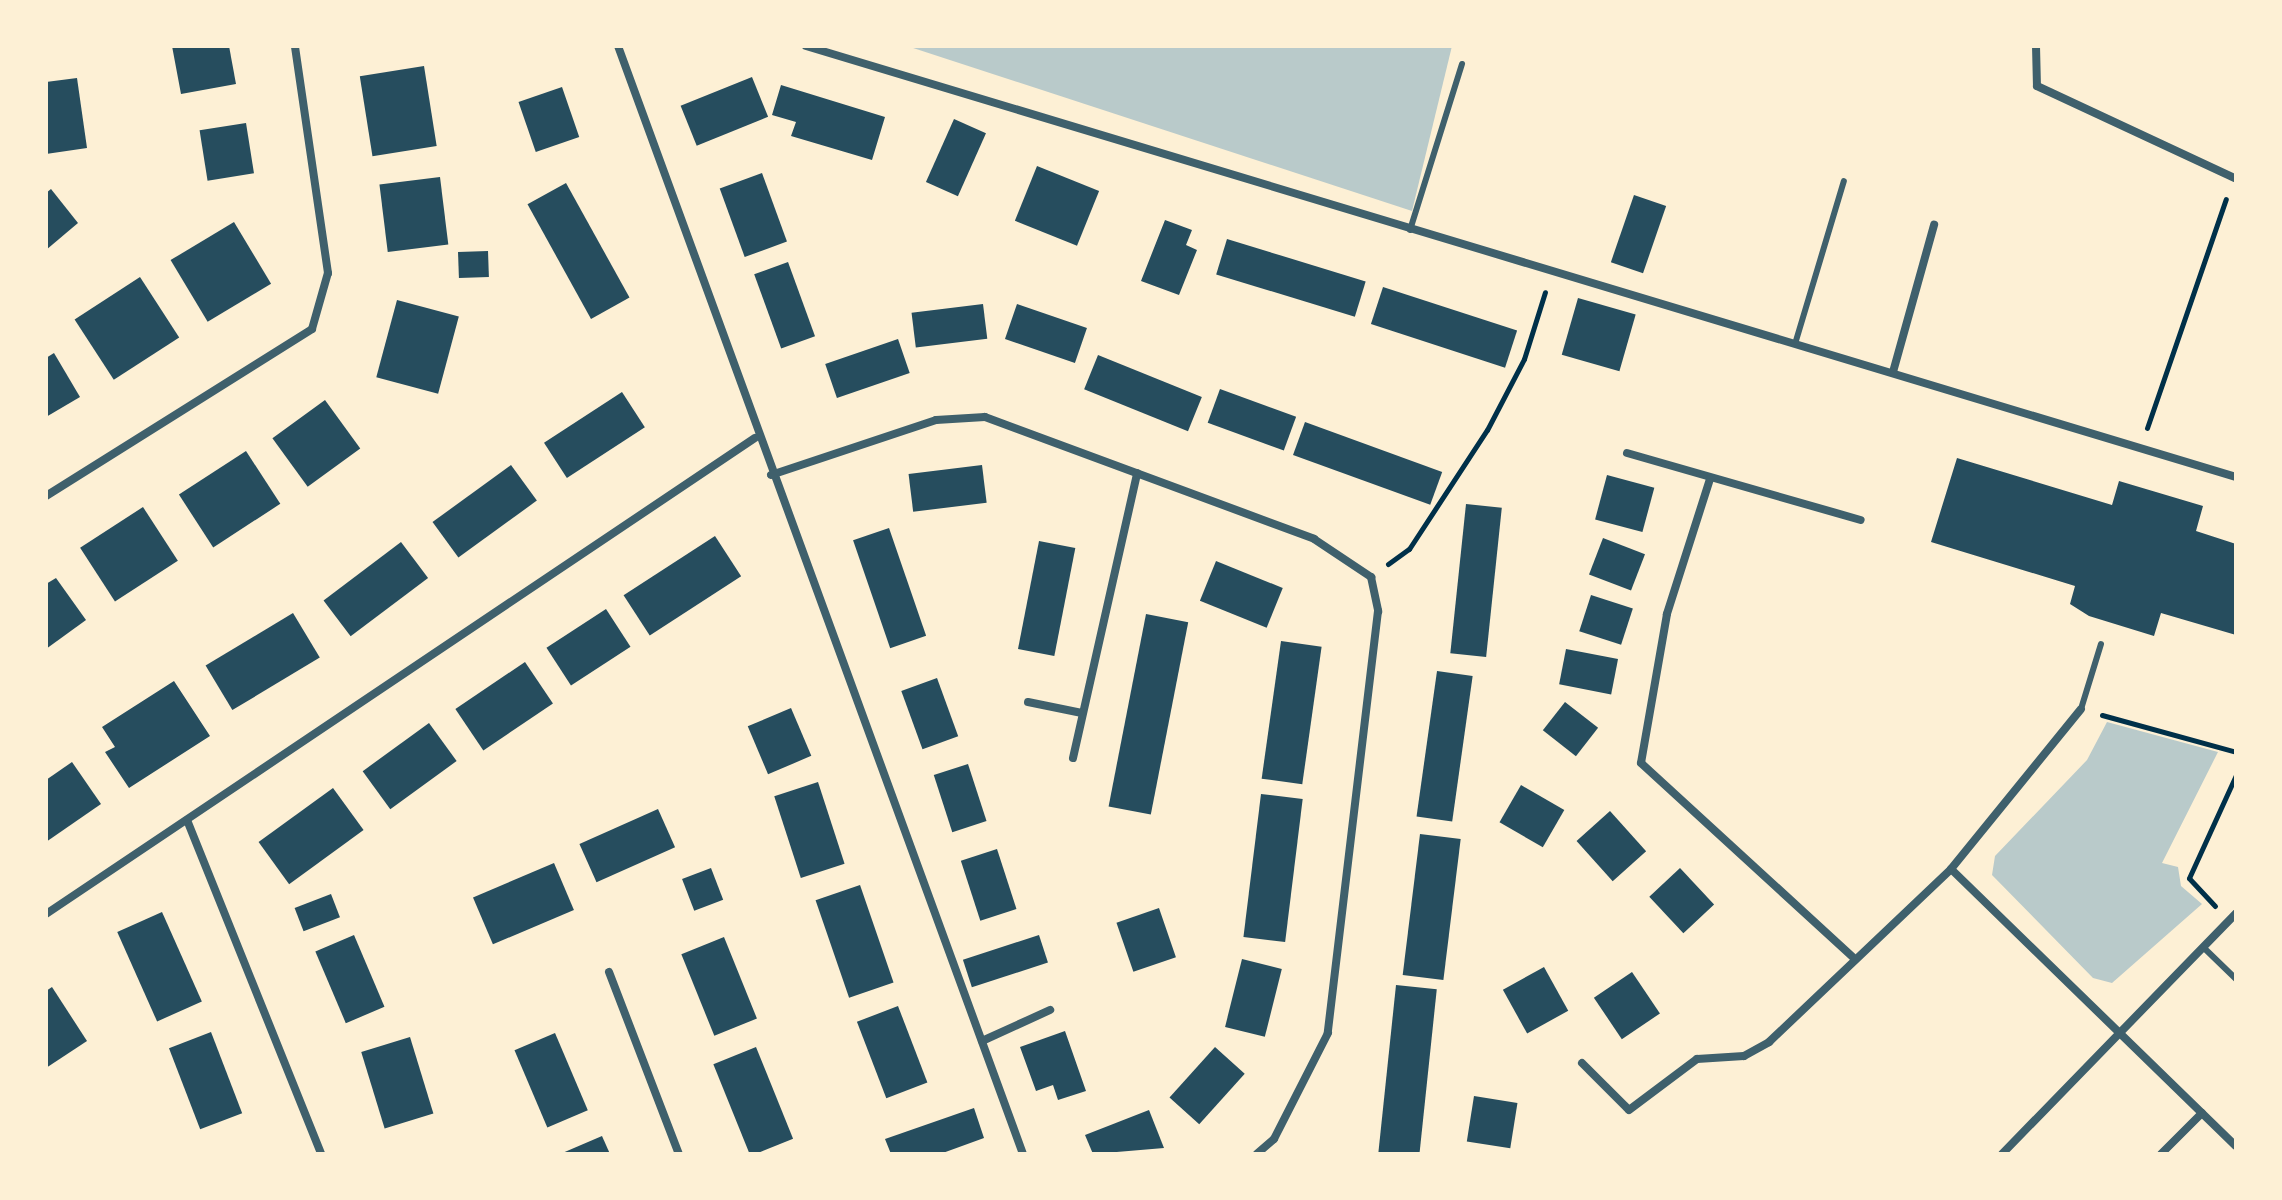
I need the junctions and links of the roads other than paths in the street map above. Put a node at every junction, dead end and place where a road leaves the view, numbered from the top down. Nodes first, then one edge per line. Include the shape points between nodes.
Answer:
1 (295, 46) edge
2 (618, 46) edge
3 (806, 46) edge
4 (2036, 46) edge
5 (1462, 64) dead end
6 (2235, 179) edge
7 (1844, 181) dead end
8 (1934, 225) dead end
9 (1410, 230) junction
10 (1795, 344) junction
11 (1893, 372) junction
12 (755, 438) junction
13 (1627, 453) dead end
14 (1137, 473) junction
15 (771, 475) junction
16 (2236, 477) edge
17 (1710, 479) junction
18 (46, 496) edge
19 (1861, 520) dead end
20 (2101, 644) dead end
21 (1028, 702) dead end
22 (2081, 709) joint
23 (1082, 713) junction
24 (1073, 758) dead end
25 (187, 820) junction
26 (1951, 869) junction
27 (2236, 913) edge
28 (46, 914) edge
29 (2203, 947) junction
30 (1853, 957) junction
31 (609, 972) dead end
32 (2236, 979) edge
33 (1050, 1010) dead end
34 (2121, 1032) junction
35 (982, 1041) junction
36 (1582, 1063) dead end
37 (2202, 1113) junction
38 (2236, 1146) edge
39 (321, 1154) edge
40 (679, 1154) edge
41 (1023, 1154) edge
42 (1257, 1154) edge
43 (2002, 1154) edge
44 (2161, 1154) edge

1 - 18 street via 328,273 312,329
2 - 12 street
3 - 9 street
4 - 6 street via 2037,86
5 - 9 lane
7 - 10 lane
8 - 11 street
9 - 10 street
10 - 11 street
11 - 16 street via 2142,444
12 - 15 street
12 - 25 street
13 - 17 street
14 - 15 street via 962,414
14 - 23 street
14 - 42 street via 1314,539 1371,577 1378,611 1328,1033 1274,1139
15 - 35 street
17 - 19 street
17 - 30 street via 1667,614 1641,763
20 - 22 lane
21 - 23 street
22 - 26 street
23 - 24 street
25 - 28 street
25 - 39 street
26 - 30 street
26 - 34 street
27 - 29 street
29 - 32 lane
29 - 34 street
30 - 36 street via 1769,1042 1744,1056 1697,1059 1629,1110
31 - 40 street
33 - 35 street
34 - 37 street
34 - 43 street
35 - 41 street
37 - 38 street
37 - 44 street

